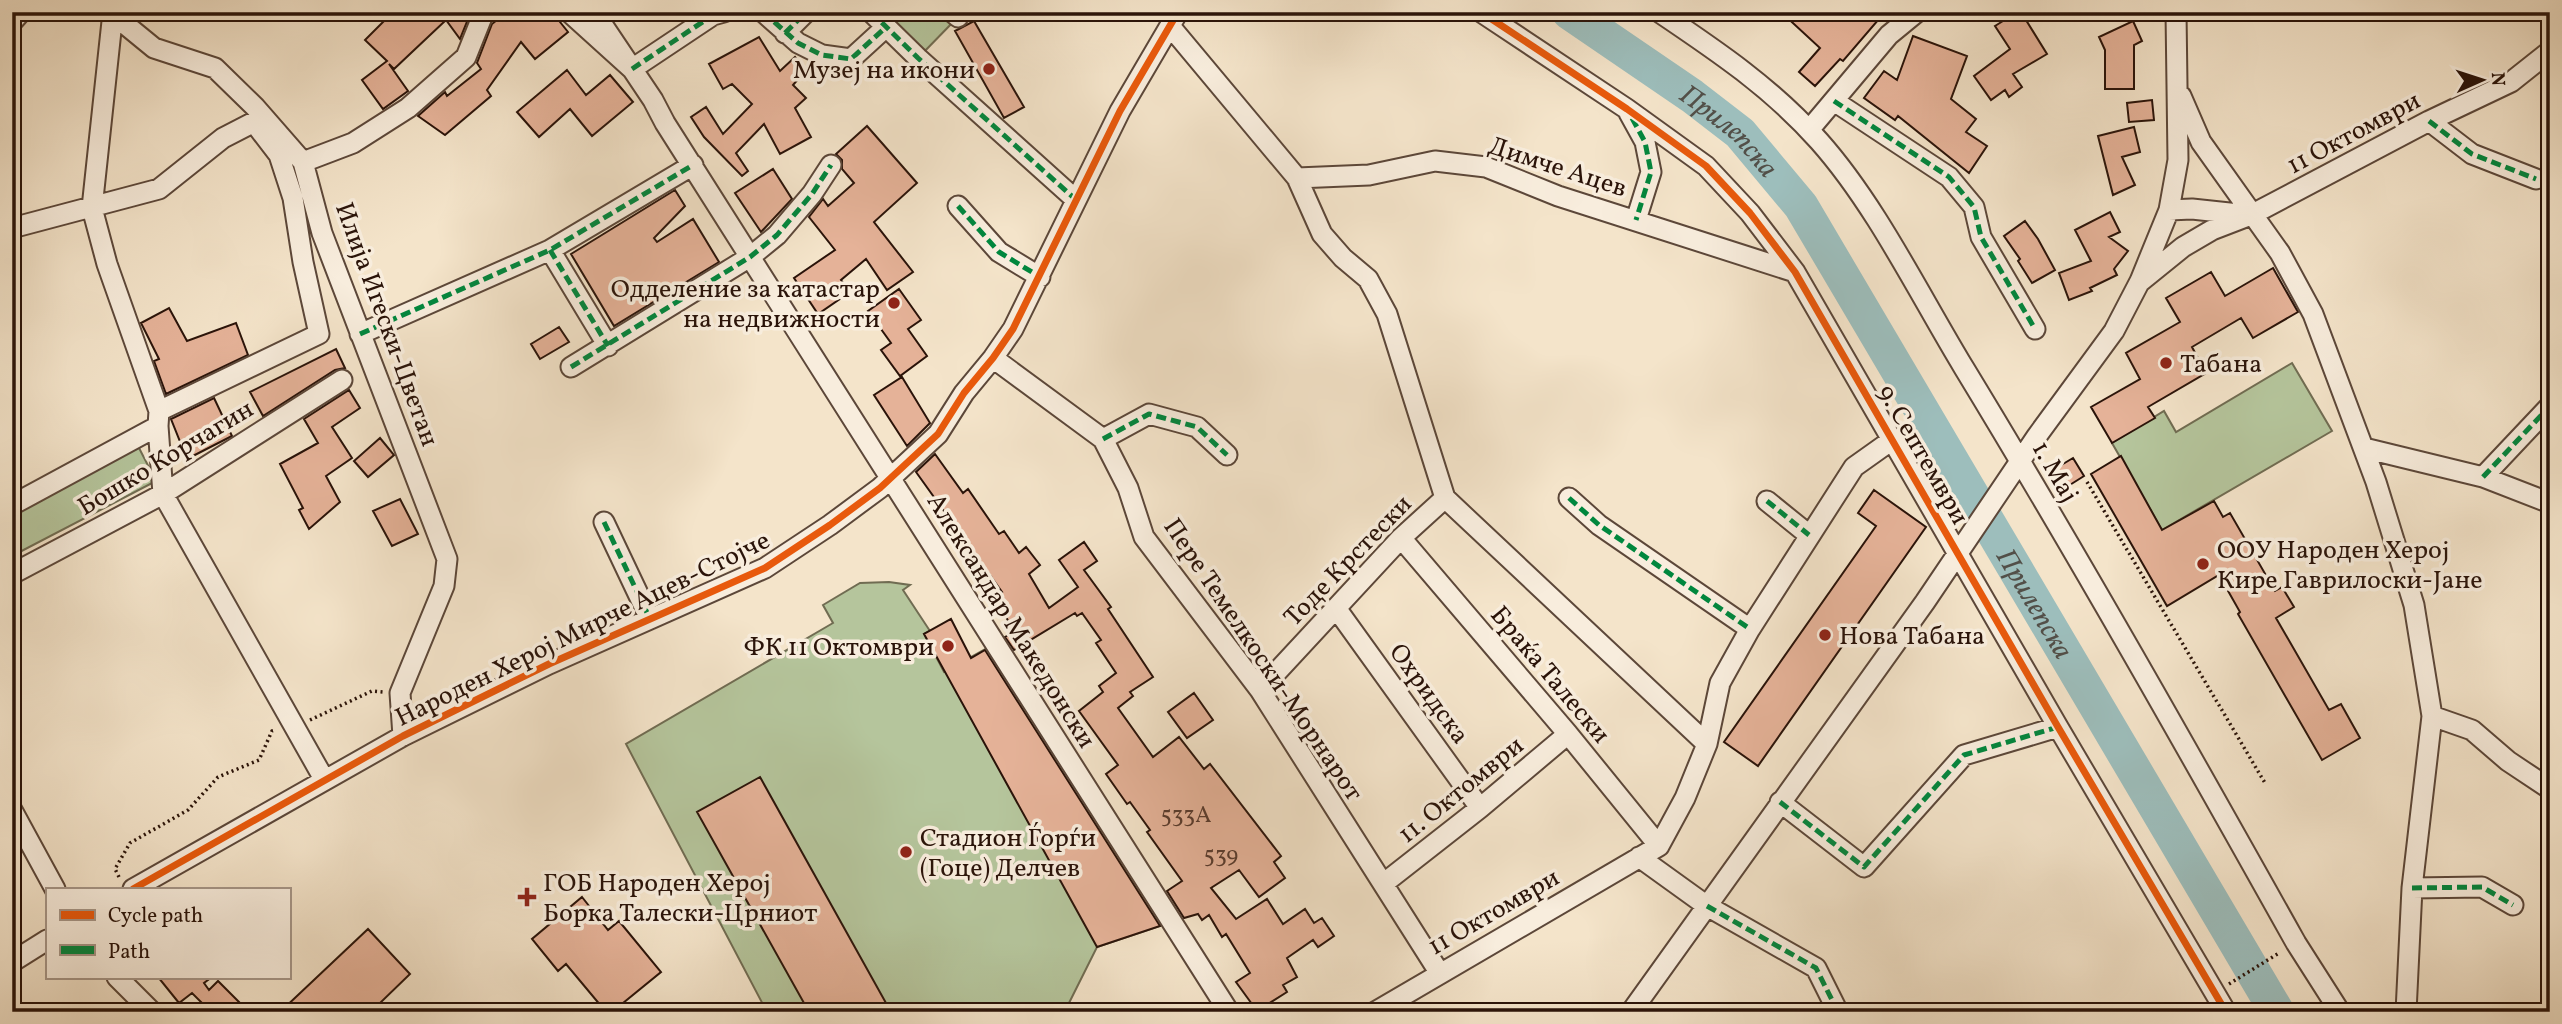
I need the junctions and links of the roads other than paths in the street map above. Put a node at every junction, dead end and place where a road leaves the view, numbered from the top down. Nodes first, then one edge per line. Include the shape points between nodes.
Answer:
1 (21, 12) edge
2 (484, 12) edge
3 (569, 12) edge
4 (594, 12) edge
5 (724, 12) edge
6 (763, 12) edge
7 (806, 12) edge
8 (871, 12) edge
9 (1481, 12) edge
10 (1659, 12) edge
11 (1917, 12) edge
12 (2176, 12) edge
13 (112, 13) edge
14 (1174, 19) edge
15 (12, 22) edge
16 (886, 27) junction
17 (785, 33) junction
18 (2550, 51) edge
19 (632, 69) junction
20 (2178, 88) junction
21 (1834, 101) junction
22 (1627, 109) junction
23 (255, 115) junction
24 (2429, 121) junction
25 (1809, 130) junction
26 (303, 162) junction
27 (831, 164) dead end
28 (693, 165) junction
29 (1297, 178) junction
30 (2536, 179) dead end
31 (1075, 199) junction
32 (958, 206) dead end
33 (92, 208) junction
34 (2169, 210) junction
35 (2251, 215) junction
36 (1636, 220) junction
37 (12, 228) edge
38 (550, 250) junction
39 (750, 257) junction
40 (1794, 272) junction
41 (1041, 277) junction
42 (2140, 281) junction
43 (2035, 329) dead end
44 (360, 334) junction
45 (608, 346) junction
46 (993, 358) junction
47 (570, 367) dead end
48 (342, 380) dead end
49 (2550, 406) edge
50 (158, 419) junction
51 (1103, 439) junction
52 (1892, 440) junction
53 (2364, 448) junction
54 (1227, 455) dead end
55 (2021, 461) junction
56 (2483, 477) junction
57 (892, 478) junction
58 (163, 494) junction
59 (1445, 498) junction
60 (1569, 498) dead end
61 (1768, 501) dead end
62 (2550, 503) edge
63 (12, 505) edge
64 (604, 522) dead end
65 (1809, 535) junction
66 (1401, 538) junction
67 (1958, 555) junction
68 (12, 574) edge
69 (1336, 608) junction
70 (650, 619) junction
71 (1750, 629) junction
72 (1259, 690) junction
73 (2432, 716) junction
74 (2058, 727) junction
75 (1568, 734) junction
76 (403, 736) junction
77 (1707, 744) junction
78 (324, 779) junction
79 (2550, 789) edge
80 (1780, 802) junction
81 (1480, 808) junction
82 (12, 810) edge
83 (1659, 846) junction
84 (1639, 857) junction
85 (126, 884) edge
86 (1383, 884) junction
87 (54, 888) edge
88 (2412, 888) junction
89 (2513, 905) dead end
90 (1707, 906) junction
91 (46, 941) edge
92 (12, 962) edge
93 (1439, 972) junction
94 (118, 978) edge
95 (152, 1012) edge
96 (1229, 1012) edge
97 (1375, 1012) edge
98 (1631, 1012) edge
99 (1838, 1012) edge
100 (2226, 1012) edge
101 (2340, 1012) edge
102 (2406, 1012) edge

1 - 15 street
2 - 26 street via 466,57 408,108 353,144
3 - 19 street, Александар Македонски
4 - 19 street, Александар Македонски
5 - 19 street
6 - 17 street
7 - 17 street
8 - 16 street
9 - 22 street, 9. Септември
10 - 25 street, 1. Мај via 1743,69
11 - 21 street via 1889,35
12 - 20 street, 11 Октомври
13 - 23 street, Илија Игески-Цветан via 154,48 215,68
13 - 33 street
14 - 29 street
14 - 31 street, Народен Херој Мирче Ацев-Стојче
16 - 17 street via 851,59 822,55
16 - 31 street
18 - 24 street, 11 Октомври via 2511,82
19 - 28 street, Александар Македонски
20 - 34 street, 11 Октомври via 2178,160
20 - 35 street via 2201,142
21 - 25 street
21 - 43 street via 1950,177 1974,207 1981,237
22 - 36 street, Димче Ацев via 1645,142 1651,172
22 - 40 street, 9. Септември via 1706,166 1750,213
23 - 26 street, Илија Игески-Цветан
23 - 33 street via 159,189
23 - 50 street via 279,155 293,198 319,334
24 - 30 street via 2472,154
24 - 35 street, 11 Октомври
25 - 55 street, 1. Мај via 1873,214
26 - 44 street, Илија Игески-Цветан via 322,233
27 - 39 street via 777,235
28 - 38 street
28 - 39 street, Александар Македонски
29 - 36 street, Димче Ацев via 1368,175 1435,161 1486,167
29 - 59 street via 1322,234 1368,279 1387,314
31 - 41 street, Народен Херој Мирче Ацев-Стојче
32 - 41 street via 999,252
33 - 37 street
33 - 50 street
34 - 35 street
34 - 42 street, 11 Октомври
35 - 42 street, 11 Октомври via 2183,247
35 - 53 street via 2280,253 2313,314
36 - 40 street, Димче Ацев
38 - 44 street
38 - 45 street
39 - 45 street
39 - 57 street, Александар Македонски
40 - 52 street, 9. Септември
41 - 46 street, Народен Херој Мирче Ацев-Стојче
42 - 55 street, 11 Октомври via 2114,331
44 - 76 street, Илија Игески-Цветан via 447,559 444,586 400,693
45 - 47 street
46 - 51 street, Пере Темелкоски-Морнарот
46 - 57 street, Народен Херој Мирче Ацев-Стојче via 938,434
48 - 58 street, Бошко Корчагин
49 - 56 street
50 - 58 street
50 - 63 street
51 - 54 street via 1149,414 1197,427
51 - 72 street, Пере Темелкоски-Морнарот via 1128,488 1144,537
52 - 65 street via 1854,467
52 - 67 street, 9. Септември
53 - 56 street
53 - 73 street via 2414,604
55 - 67 street, 11 Октомври
55 - 101 street, 1. Мај via 2296,943
56 - 62 street
57 - 70 street, Народен Херој Мирче Ацев-Стојче via 765,568
57 - 96 street, Александар Македонски
58 - 68 street, Бошко Корчагин
58 - 78 street
59 - 66 street, Тоде Крстески
59 - 77 street
60 - 71 street via 1599,525
61 - 65 street
64 - 70 street
65 - 71 street
66 - 69 street, Тоде Крстески
66 - 75 street, Браќа Талески
67 - 74 street, 9. Септември
67 - 80 street
69 - 72 street, Тоде Крстески
69 - 81 street, Охридска
70 - 76 street, Народен Херој Мирче Ацев-Стојче
71 - 77 street via 1720,683
72 - 86 street, Пере Темелкоски-Морнарот
73 - 79 street via 2472,730
73 - 88 street
74 - 80 street via 1964,755 1864,867
74 - 100 street, 9. Септември
75 - 81 street, 11. Октомври
75 - 83 street, Браќа Талески
76 - 78 street, Народен Херој Мирче Ацев-Стојче
77 - 83 street
78 - 85 street, Народен Херој Мирче Ацев-Стојче
80 - 90 street
81 - 86 street, 11. Октомври
82 - 87 street
83 - 84 street, 11 Октомври
84 - 90 street
84 - 93 street, 11 Октомври
86 - 93 street, Пере Темелкоски-Морнарот
88 - 89 street via 2482,887
88 - 102 street
90 - 98 street
90 - 99 street via 1816,968
91 - 92 street
93 - 97 street, 11 Октомври
94 - 95 street

